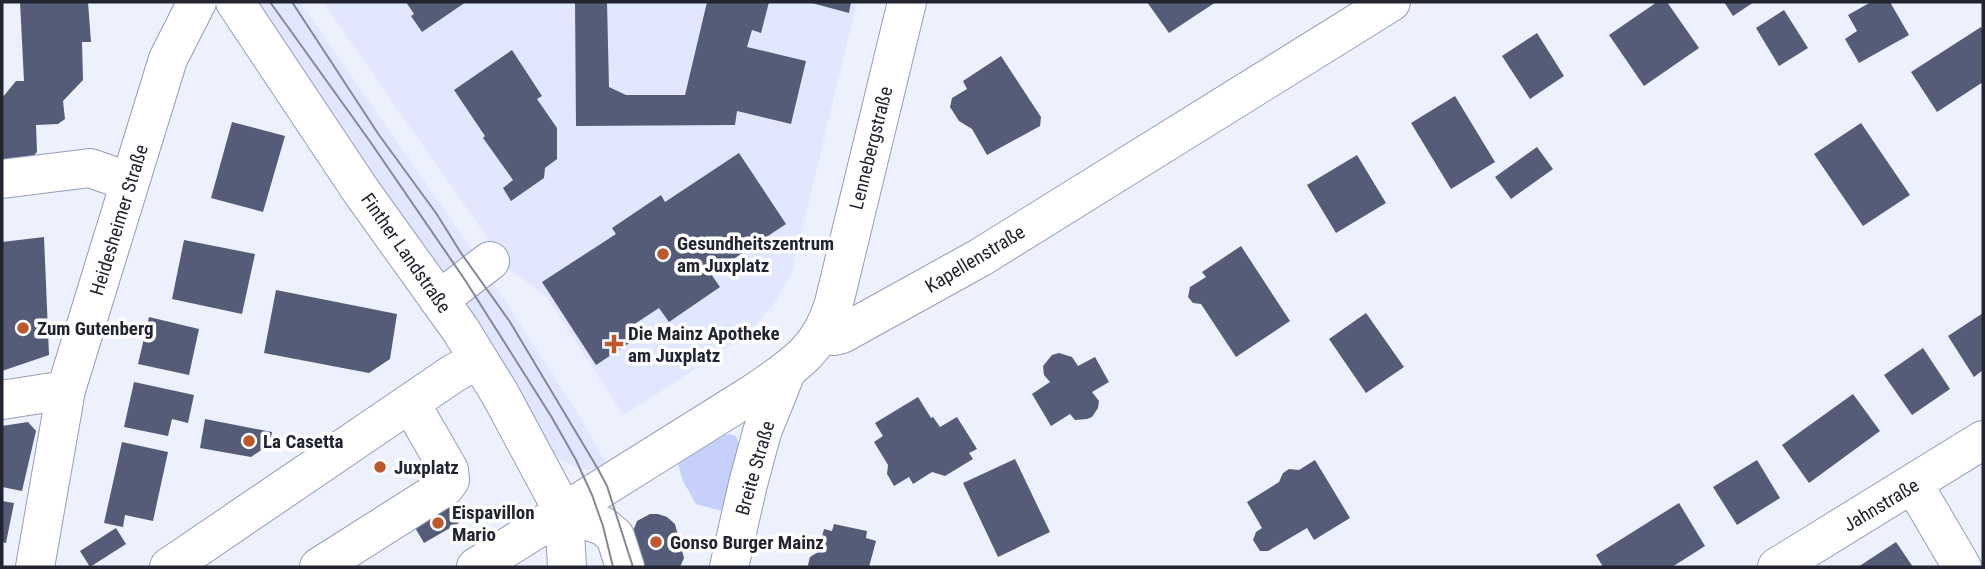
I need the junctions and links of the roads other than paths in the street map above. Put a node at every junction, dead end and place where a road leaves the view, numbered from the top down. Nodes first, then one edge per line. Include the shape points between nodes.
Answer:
1 (197, 2) edge
2 (234, 2) edge
3 (907, 2) edge
4 (1391, 2) edge
5 (2, 179) edge
6 (130, 181) junction
7 (490, 261) dead end
8 (439, 300) junction
9 (822, 334) junction
10 (478, 360) junction
11 (787, 370) junction
12 (66, 390) junction
13 (2, 400) edge
14 (411, 404) junction
15 (1983, 440) edge
16 (1914, 485) junction
17 (564, 513) junction
18 (35, 567) edge
19 (169, 567) edge
20 (319, 567) edge
21 (476, 567) edge
22 (567, 567) edge
23 (625, 567) edge
24 (729, 567) edge
25 (1777, 567) edge
26 (1962, 567) edge

1 - 6 main road, Heidesheimer Straße via 168,59
2 - 8 main road, Finther Landstraße
3 - 9 main road, Lennebergstraße via 834,303
4 - 9 main road, Kapellenstraße via 981,257 842,334
5 - 6 main road via 90,168
6 - 12 main road, Heidesheimer Straße
7 - 8 main road
8 - 10 main road, Finther Landstraße
9 - 11 main road
10 - 14 main road
10 - 17 main road, Finther Landstraße
11 - 17 main road
11 - 24 main road, Breite Straße via 750,472
12 - 13 main road
12 - 18 main road, Heidesheimer Straße
14 - 19 main road
14 - 20 main road via 450,480
15 - 16 main road, Jahnstraße
16 - 25 main road, Jahnstraße
16 - 26 main road
17 - 21 main road
17 - 22 main road
17 - 23 main road via 603,526 615,536

